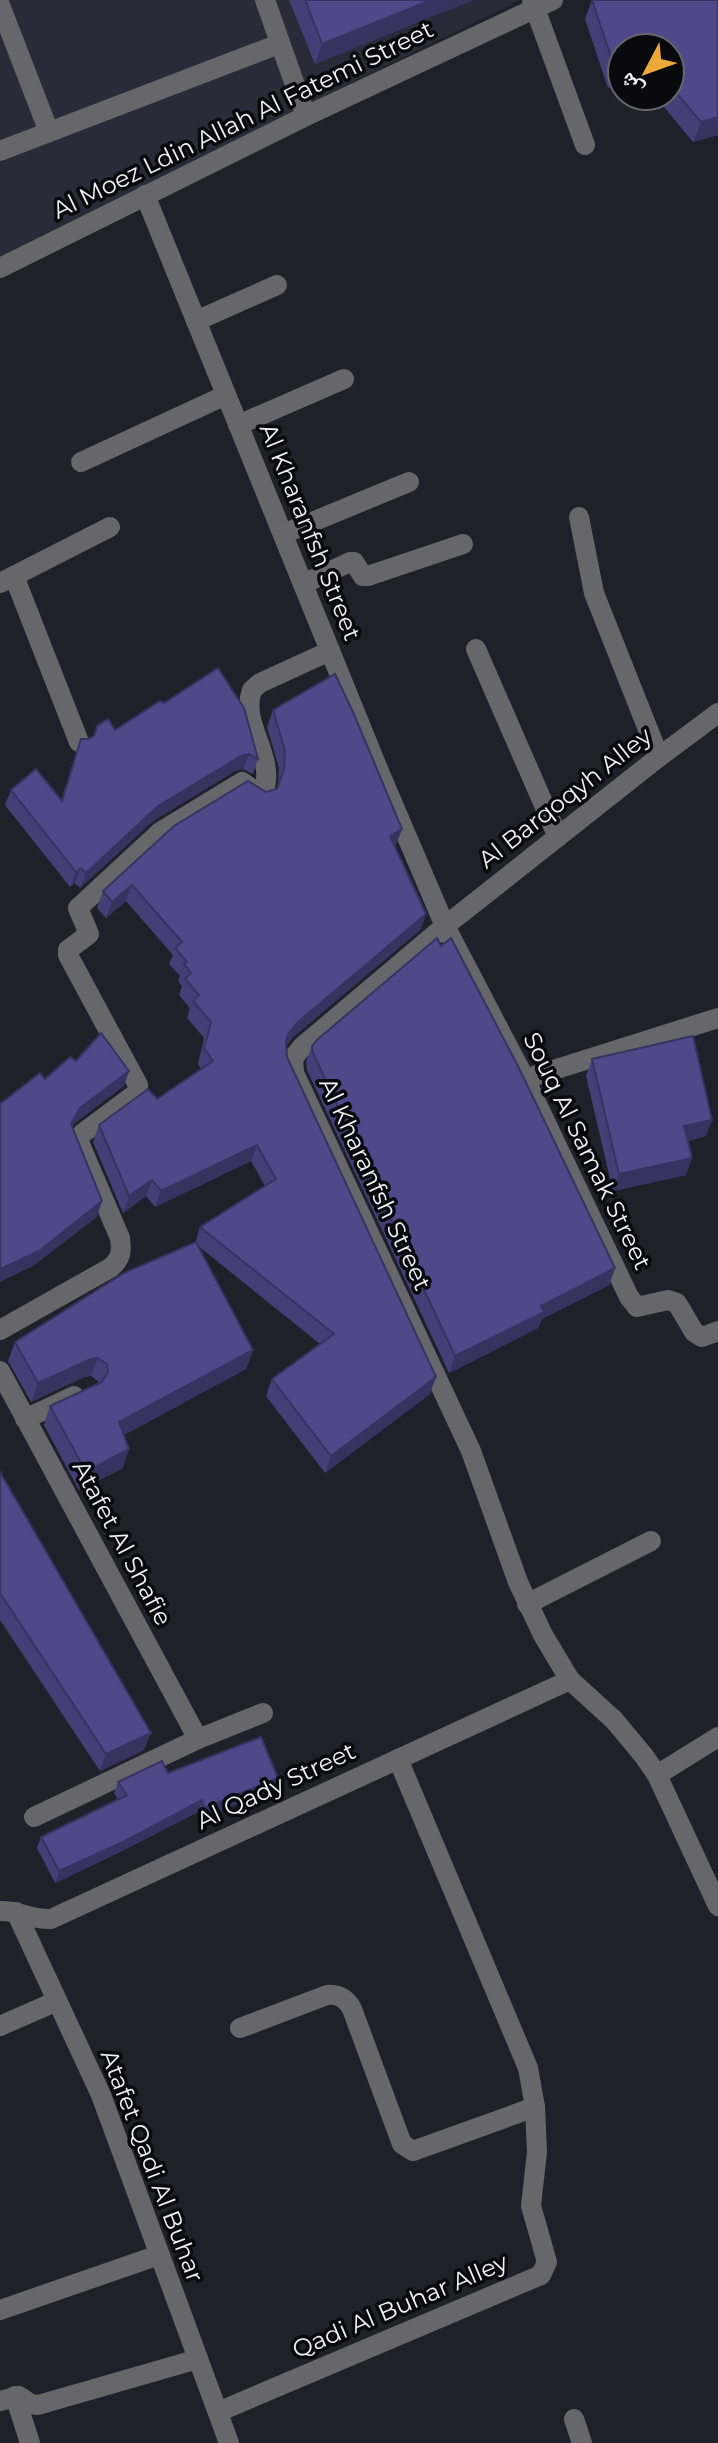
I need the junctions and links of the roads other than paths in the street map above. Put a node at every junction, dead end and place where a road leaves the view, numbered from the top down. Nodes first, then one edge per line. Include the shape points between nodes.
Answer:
1 (265, 0) edge
2 (540, 2) edge
3 (0, 5) edge
4 (279, 44) junction
5 (306, 116) junction
6 (49, 132) junction
7 (585, 145) dead end
8 (0, 151) edge
9 (145, 195) junction
10 (0, 268) edge
11 (277, 285) dead end
12 (196, 321) junction
13 (344, 379) dead end
14 (226, 395) junction
15 (238, 425) junction
16 (81, 462) dead end
17 (409, 482) dead end
18 (579, 517) dead end
19 (110, 527) dead end
20 (283, 534) junction
21 (463, 544) dead end
22 (7, 580) edge
23 (303, 584) junction
24 (476, 649) dead end
25 (330, 651) junction
26 (718, 713) edge
27 (79, 742) edge
28 (659, 757) junction
29 (558, 837) junction
30 (445, 926) junction
31 (718, 1018) edge
32 (525, 1079) junction
33 (0, 1330) edge
34 (718, 1331) edge
35 (0, 1371) edge
36 (89, 1389) edge
37 (25, 1419) junction
38 (651, 1541) dead end
39 (527, 1604) junction
40 (570, 1680) junction
41 (263, 1713) dead end
42 (718, 1737) edge
43 (198, 1739) junction
44 (398, 1759) junction
45 (657, 1775) junction
46 (34, 1817) dead end
47 (717, 1900) edge
48 (8, 1911) edge
49 (57, 2001) junction
50 (0, 2026) edge
51 (240, 2028) dead end
52 (535, 2107) junction
53 (159, 2255) junction
54 (0, 2310) edge
55 (198, 2359) junction
56 (8, 2398) edge
57 (218, 2412) junction
58 (574, 2419) dead end
59 (30, 2443) edge
60 (229, 2443) edge
61 (582, 2443) edge

1 - 4 street
2 - 5 street, Al Moez Ldin Allah Al Fatemi Street
2 - 7 street
3 - 6 street
4 - 5 street
4 - 6 street
5 - 9 street, Al Moez Ldin Allah Al Fatemi Street
6 - 8 street
9 - 10 street, Al Moez Ldin Allah Al Fatemi Street
9 - 12 street, Al Kharanfsh Street
11 - 12 street
12 - 14 street, Al Kharanfsh Street
13 - 15 street
14 - 15 street, Al Kharanfsh Street
14 - 16 street
15 - 20 street, Al Kharanfsh Street
17 - 20 street
18 - 28 street via 594,593
19 - 22 street
20 - 23 street, Al Kharanfsh Street
21 - 23 street via 368,576 350,562
22 - 27 street
23 - 25 street, Al Kharanfsh Street
24 - 29 street
25 - 30 street, Al Kharanfsh Street
25 - 33 street via 252,690 248,708 267,765 262,796 242,782 160,832 78,908 89,934 72,945 68,955 138,1085 134,1095 78,1140 122,1252 110,1268
26 - 28 street, Al Barqoqyh Alley
28 - 29 street, Al Barqoqyh Alley
29 - 30 street, Al Barqoqyh Alley
30 - 32 street, Souq Al Samak Street
30 - 39 street, Al Kharanfsh Street via 303,1046 293,1066 471,1451
31 - 32 street
32 - 34 street, Souq Al Samak Street via 629,1297 637,1307 677,1303 694,1332 702,1337
35 - 37 street, Atafet Al Shafie
36 - 37 street
37 - 43 street, Atafet Al Shafie
38 - 39 street
39 - 40 street, Al Kharanfsh Street
40 - 44 street, Al Qady Street
40 - 45 street, Al Kharanfsh Street via 614,1720
41 - 43 street
42 - 45 street
43 - 46 street
44 - 48 street, Al Qady Street via 51,1919
44 - 52 street, Qadi Al Buhar Alley via 514,2031
45 - 47 street, Al Kharanfsh Street
48 - 49 street, Atafet Qadi Al Buhar
49 - 50 street
49 - 53 street, Atafet Qadi Al Buhar via 101,2095
51 - 52 street via 327,1995 342,1997 352,2009 402,2144 413,2151
52 - 57 street, Qadi Al Buhar Alley via 531,2206 547,2262 541,2275
53 - 54 street
53 - 55 street, Atafet Qadi Al Buhar
55 - 56 street via 38,2405
55 - 57 street, Atafet Qadi Al Buhar
56 - 59 street
57 - 60 street, Atafet Qadi Al Buhar
58 - 61 street

